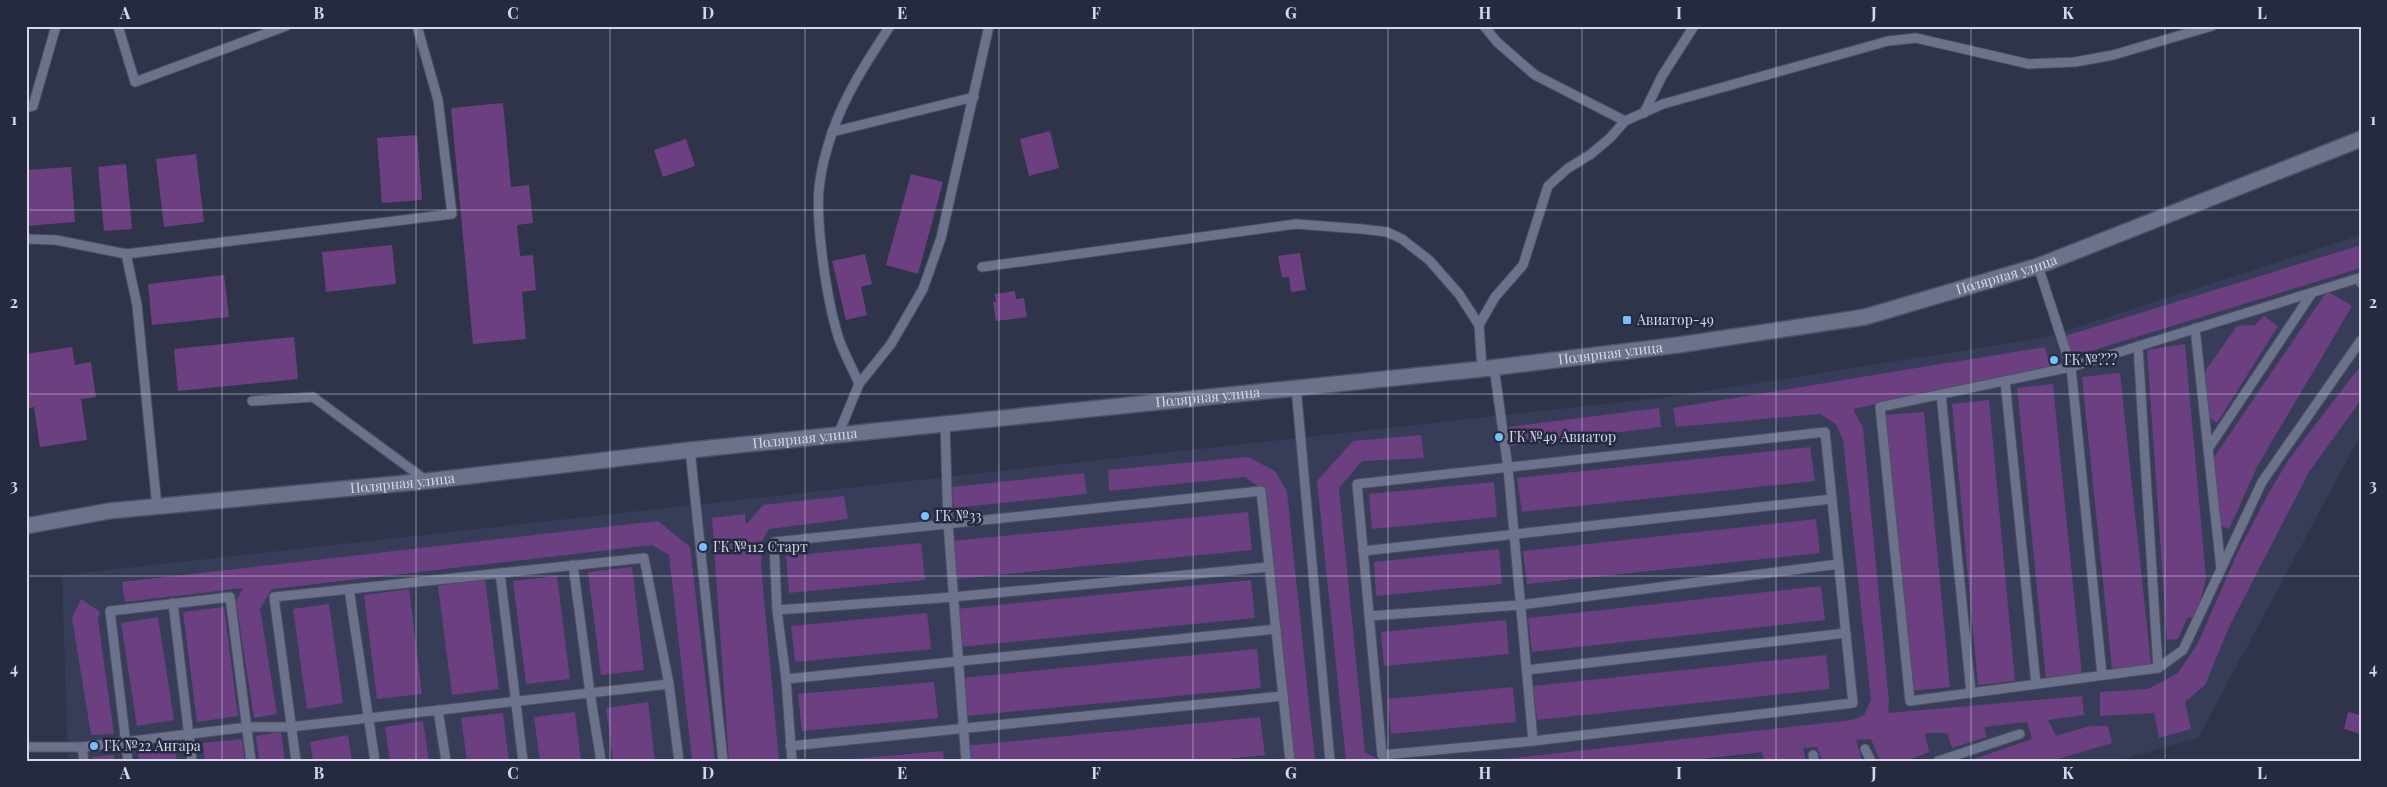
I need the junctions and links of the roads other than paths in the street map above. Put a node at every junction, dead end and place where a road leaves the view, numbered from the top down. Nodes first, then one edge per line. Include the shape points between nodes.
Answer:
1 (56, 26) edge
2 (118, 26) edge
3 (286, 26) edge
4 (418, 26) edge
5 (890, 26) edge
6 (989, 26) edge
7 (1484, 26) edge
8 (1694, 26) edge
9 (2212, 26) edge
10 (974, 97) junction
11 (26, 108) edge
12 (1644, 113) junction
13 (1625, 121) junction
14 (832, 132) junction
15 (2361, 139) edge
16 (26, 239) edge
17 (126, 254) junction
18 (2038, 266) junction
19 (982, 267) dead end
20 (2361, 283) edge
21 (2312, 293) junction
22 (1479, 325) junction
23 (2195, 328) junction
24 (2361, 340) edge
25 (2138, 346) junction
26 (2071, 367) junction
27 (1488, 368) junction
28 (2005, 381) junction
29 (859, 384) junction
30 (1296, 387) junction
31 (1941, 394) junction
32 (252, 401) dead end
33 (945, 424) junction
34 (838, 435) junction
35 (2208, 449) junction
36 (690, 450) junction
37 (1508, 468) junction
38 (427, 481) junction
39 (1832, 499) junction
40 (157, 506) junction
41 (948, 523) junction
42 (26, 526) edge
43 (1514, 534) junction
44 (1363, 551) junction
45 (1839, 564) junction
46 (573, 566) junction
47 (1269, 568) junction
48 (2221, 570) junction
49 (500, 573) junction
50 (349, 589) junction
51 (953, 597) junction
52 (173, 603) junction
53 (1520, 605) junction
54 (777, 610) junction
55 (1369, 616) junction
56 (1276, 629) junction
57 (1846, 633) junction
58 (958, 662) junction
59 (2158, 668) junction
60 (1527, 670) junction
61 (2102, 675) junction
62 (786, 679) junction
63 (669, 684) junction
64 (2036, 684) junction
65 (590, 693) junction
66 (1971, 693) junction
67 (1283, 696) junction
68 (515, 702) junction
69 (438, 710) junction
70 (368, 718) junction
71 (248, 727) junction
72 (290, 727) junction
73 (963, 728) junction
74 (189, 733) junction
75 (2020, 734) dead end
76 (1533, 741) junction
77 (125, 742) junction
78 (790, 746) junction
79 (26, 747) edge
80 (82, 747) junction
81 (1865, 748) dead end
82 (84, 761) edge
83 (128, 761) edge
84 (192, 761) edge
85 (251, 761) edge
86 (296, 761) edge
87 (376, 761) edge
88 (446, 761) edge
89 (523, 761) edge
90 (601, 761) edge
91 (679, 761) edge
92 (722, 761) edge
93 (792, 761) edge
94 (966, 761) edge
95 (1290, 761) edge
96 (1330, 761) edge
97 (1871, 761) edge
98 (1938, 761) edge

1 - 11 lane via 33,106
2 - 3 lane via 135,82
4 - 17 lane via 438,100 452,214
5 - 14 lane via 854,82
6 - 10 lane
7 - 13 lane via 1535,76
8 - 12 lane via 1662,76
9 - 12 lane via 2113,56 2075,62 2021,62 1916,38 1888,41 1663,104
10 - 14 lane
10 - 29 lane via 941,238 923,289 891,344
12 - 13 lane
13 - 22 lane via 1610,138 1548,186 1523,264 1495,296
14 - 29 lane via 820,182 823,259 839,340
15 - 18 main road, Полярная улица
16 - 17 lane via 56,240
17 - 40 lane via 137,305
18 - 26 lane
18 - 27 main road, Полярная улица via 1865,316 1678,345
19 - 22 lane via 1296,224 1362,229 1387,232 1429,260 1459,294
20 - 21 lane via 2359,278
21 - 23 lane
21 - 35 lane
22 - 27 lane
23 - 25 lane
23 - 35 lane
24 - 48 lane via 2262,482
25 - 26 lane
25 - 59 lane
26 - 28 lane
26 - 61 lane
27 - 30 main road, Полярная улица
27 - 37 lane
28 - 31 lane
28 - 64 lane
29 - 34 lane
30 - 33 main road, Полярная улица
30 - 96 lane
31 - 66 lane
31 - 66 lane via 1880,407 1910,701
32 - 38 lane via 313,397
33 - 34 main road, Полярная улица
33 - 41 lane
34 - 36 main road, Полярная улица
35 - 48 lane
36 - 38 main road, Полярная улица
36 - 92 lane
37 - 39 lane via 1825,432
37 - 43 lane
37 - 44 lane via 1357,484
38 - 40 main road, Полярная улица
39 - 43 lane
39 - 45 lane
40 - 42 main road, Полярная улица
41 - 47 lane via 1260,491
41 - 51 lane
41 - 54 lane via 774,542
43 - 44 lane
43 - 53 lane
44 - 55 lane
45 - 53 lane
45 - 57 lane
46 - 49 lane
46 - 63 lane via 644,558
46 - 65 lane
47 - 51 lane
47 - 56 lane
48 - 59 lane via 2183,650
49 - 50 lane
49 - 68 lane
50 - 70 lane
50 - 72 lane via 274,597
51 - 54 lane
51 - 58 lane
52 - 71 lane via 230,597
52 - 74 lane
52 - 77 lane via 110,610
53 - 55 lane
53 - 60 lane
54 - 62 lane
55 - 76 lane via 1382,755
56 - 58 lane
56 - 67 lane
57 - 60 lane
57 - 76 lane via 1853,703
58 - 62 lane
58 - 73 lane
59 - 61 lane
60 - 76 lane
61 - 64 lane
62 - 78 lane
63 - 65 lane
63 - 91 lane
64 - 66 lane
65 - 68 lane
65 - 90 lane
67 - 73 lane
67 - 95 lane
68 - 69 lane
68 - 89 lane
69 - 70 lane
69 - 88 lane
70 - 72 lane
70 - 87 lane
71 - 72 lane
71 - 74 lane
71 - 85 lane
72 - 86 lane
73 - 78 lane
73 - 94 lane
74 - 77 lane
74 - 84 lane
75 - 98 lane
77 - 80 lane
77 - 83 lane
78 - 93 lane
79 - 80 lane
80 - 82 lane
81 - 97 lane

